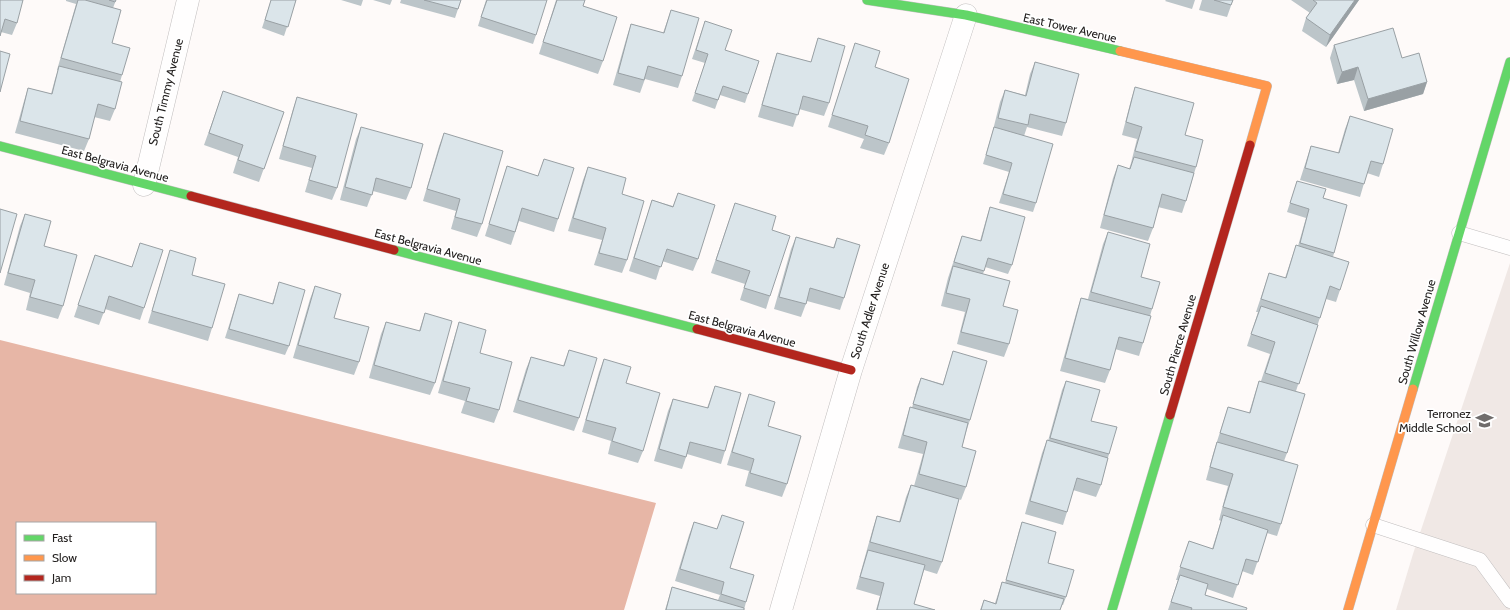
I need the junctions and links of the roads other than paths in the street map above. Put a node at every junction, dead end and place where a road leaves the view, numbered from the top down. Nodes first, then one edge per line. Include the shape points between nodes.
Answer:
1 (188, 0) edge
2 (867, 0) edge
3 (966, 15) junction
4 (1510, 62) edge
5 (1266, 86) joint
6 (0, 146) edge
7 (144, 185) junction
8 (1459, 233) junction
9 (1510, 248) edge
10 (851, 370) junction
11 (1373, 525) junction
12 (1510, 601) edge
13 (781, 610) edge
14 (1112, 610) edge
15 (1348, 610) edge

1 - 7 street, South Timmy Avenue
2 - 3 street, East Tower Avenue
3 - 5 street, East Tower Avenue
3 - 10 street, South Adler Avenue
4 - 8 street, South Willow Avenue
5 - 14 street, South Pierce Avenue
6 - 7 street, East Belgravia Avenue
7 - 10 street, East Belgravia Avenue
8 - 9 lane
8 - 11 street, South Willow Avenue
10 - 13 street, South Adler Avenue
11 - 12 lane via 1480,560
11 - 15 street, South Willow Avenue

